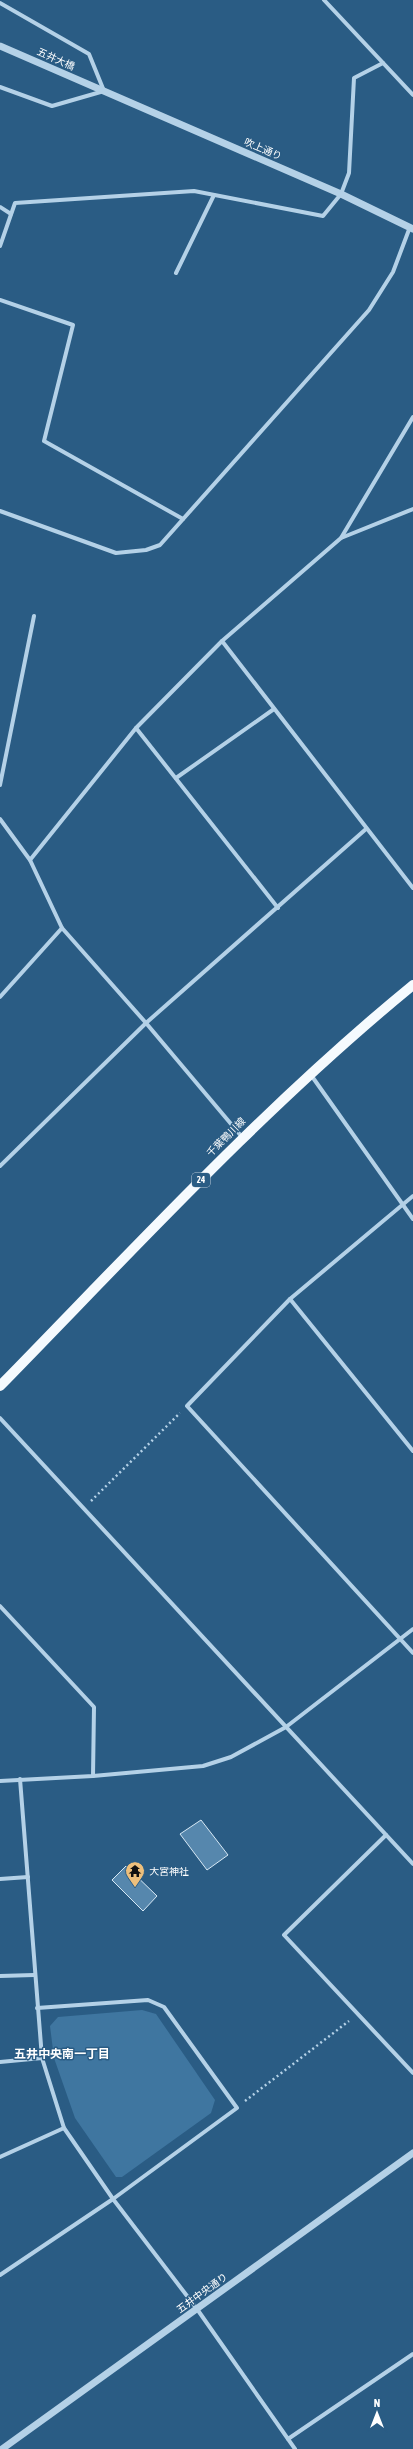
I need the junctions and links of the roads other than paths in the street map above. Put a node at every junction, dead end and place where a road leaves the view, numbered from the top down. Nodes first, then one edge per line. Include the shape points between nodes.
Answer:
1 (324, 0) edge
2 (0, 3) edge
3 (0, 46) edge
4 (382, 63) junction
5 (0, 86) edge
6 (104, 91) junction
7 (413, 95) edge
8 (341, 194) junction
9 (214, 195) junction
10 (0, 207) edge
11 (11, 214) junction
12 (411, 228) edge
13 (0, 246) edge
14 (176, 273) dead end
15 (0, 300) edge
16 (413, 417) edge
17 (413, 509) edge
18 (0, 511) edge
19 (183, 519) junction
20 (341, 538) junction
21 (34, 616) dead end
22 (222, 641) junction
23 (274, 709) junction
24 (136, 728) junction
25 (176, 778) junction
26 (0, 785) edge
27 (0, 819) edge
28 (366, 829) junction
29 (30, 860) junction
30 (413, 888) edge
31 (278, 908) junction
32 (62, 928) junction
33 (413, 985) edge
34 (0, 997) edge
35 (146, 1023) junction
36 (309, 1073) junction
37 (242, 1138) junction
38 (0, 1166) edge
39 (413, 1196) edge
40 (402, 1205) junction
41 (413, 1219) edge
42 (290, 1299) junction
43 (0, 1386) edge
44 (0, 1418) edge
45 (413, 1451) edge
46 (0, 1606) edge
47 (413, 1629) edge
48 (401, 1640) junction
49 (413, 1653) edge
50 (286, 1727) junction
51 (93, 1776) junction
52 (20, 1780) junction
53 (0, 1781) edge
54 (386, 1835) junction
55 (413, 1864) edge
56 (28, 1877) junction
57 (0, 1879) edge
58 (34, 1975) junction
59 (0, 1976) edge
60 (37, 2008) junction
61 (42, 2058) junction
62 (0, 2062) edge
63 (413, 2074) edge
64 (64, 2128) junction
65 (413, 2153) edge
66 (0, 2157) edge
67 (113, 2199) junction
68 (0, 2275) edge
69 (197, 2309) junction
70 (413, 2354) edge
71 (288, 2439) junction
72 (2, 2449) edge
73 (295, 2449) edge

1 - 4 street
2 - 6 street via 89,54
3 - 6 street, 五井大橋
4 - 7 street
4 - 8 street via 354,78 349,173
5 - 6 street via 52,106
6 - 8 street, 吹上通り
8 - 9 street via 323,216
8 - 12 street, 吹上通り
9 - 11 street via 194,191 15,203
9 - 14 street
10 - 11 street
11 - 13 street
12 - 19 street via 393,272 369,310
15 - 19 street via 73,325 44,441
16 - 20 street
17 - 20 street
18 - 19 street via 116,553 146,550 160,545
20 - 22 street
21 - 26 street
22 - 23 street
22 - 24 street
23 - 25 street
23 - 28 street
24 - 25 street
24 - 29 street
25 - 31 street
27 - 29 street
28 - 30 street
28 - 31 street
29 - 32 street
31 - 35 street
32 - 34 street
32 - 35 street
33 - 36 main road, 千葉鴨川線 / 24
35 - 37 street
35 - 38 street
36 - 37 main road, 千葉鴨川線 / 24
36 - 40 street
37 - 43 main road, 千葉鴨川線 / 24
39 - 40 street
40 - 41 street
40 - 42 street
42 - 45 street
42 - 48 street via 188,1406
44 - 50 street
46 - 51 street via 94,1707
47 - 48 street
48 - 49 street
48 - 50 street
50 - 51 street via 231,1757 203,1766
50 - 54 street
51 - 52 street
52 - 53 street
52 - 56 street
54 - 55 street
54 - 63 street via 284,1935
56 - 57 street
56 - 58 street
58 - 59 street
58 - 60 street
60 - 61 street
60 - 67 street via 148,2000 164,2007 237,2108
61 - 62 street
61 - 64 street
64 - 66 street
64 - 67 street
65 - 69 street, 五井中央通り
67 - 68 street
67 - 69 street
69 - 71 street
69 - 72 street, 五井中央通り
70 - 71 street
71 - 73 street

